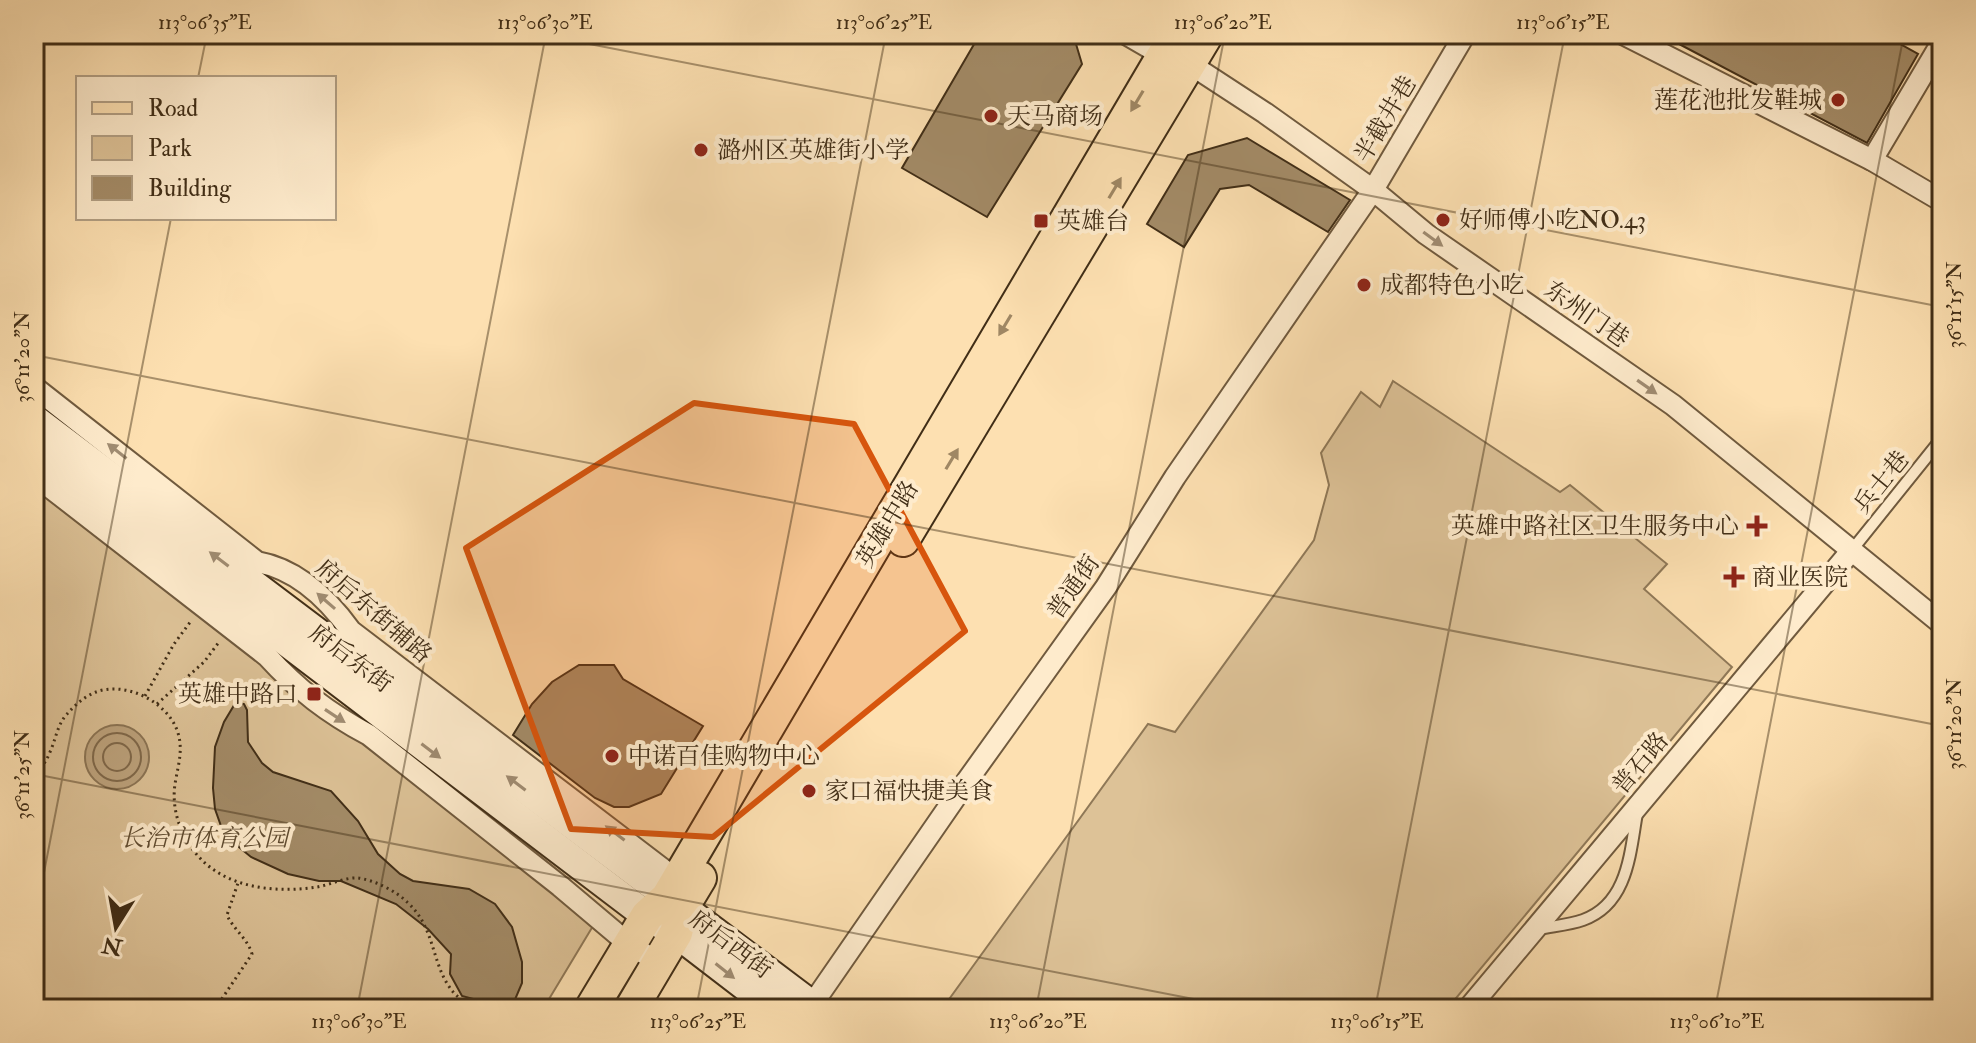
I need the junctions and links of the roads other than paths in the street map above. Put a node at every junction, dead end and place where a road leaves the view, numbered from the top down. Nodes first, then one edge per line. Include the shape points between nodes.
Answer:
1 (1126, 34) edge
2 (1207, 34) edge
3 (1465, 34) edge
4 (1629, 36) edge
5 (1942, 42) edge
6 (1175, 45) edge
7 (1872, 160) junction
8 (1373, 190) junction
9 (1942, 201) edge
10 (34, 387) edge
11 (34, 419) edge
12 (1942, 438) edge
13 (34, 450) edge
14 (34, 475) edge
15 (1852, 550) junction
16 (1942, 624) edge
17 (1638, 806) junction
18 (670, 907) junction
19 (1533, 930) junction
20 (630, 945) junction
21 (658, 962) junction
22 (813, 1008) edge
23 (591, 1009) edge
24 (631, 1009) edge
25 (775, 1009) edge
26 (1468, 1009) edge

1 - 6 street, 东州门巷
2 - 6 main road, 英雄中路
3 - 8 street, 半截井巷
4 - 7 street
5 - 7 street
6 - 8 street, 东州门巷
6 - 18 main road, 英雄中路
7 - 9 street
8 -> 15 street, 东州门巷 via 1426,234 1673,405
8 - 22 street, 普通街
18 -> 10 street, 府后东街辅路 via 351,631 332,604 279,566 257,562
18 -> 11 main road, 府后东街
12 - 15 lane, 兵士巷
13 -> 18 main road, 府后东街
14 -> 20 street via 267,656 294,686 369,735
15 - 16 street, 东州门巷
15 - 17 street, 普石路
17 - 19 street, 普石路
17 - 19 lane via 1626,872 1614,898 1585,920
18 - 20 main road, 英雄中路
18 - 21 main road, 英雄中路
18 - 22 main road, 府后西街
18 -> 25 main road, 府后西街
19 - 26 street, 普石路
20 - 21 street
20 - 23 main road, 英雄中路
21 - 24 main road, 英雄中路

